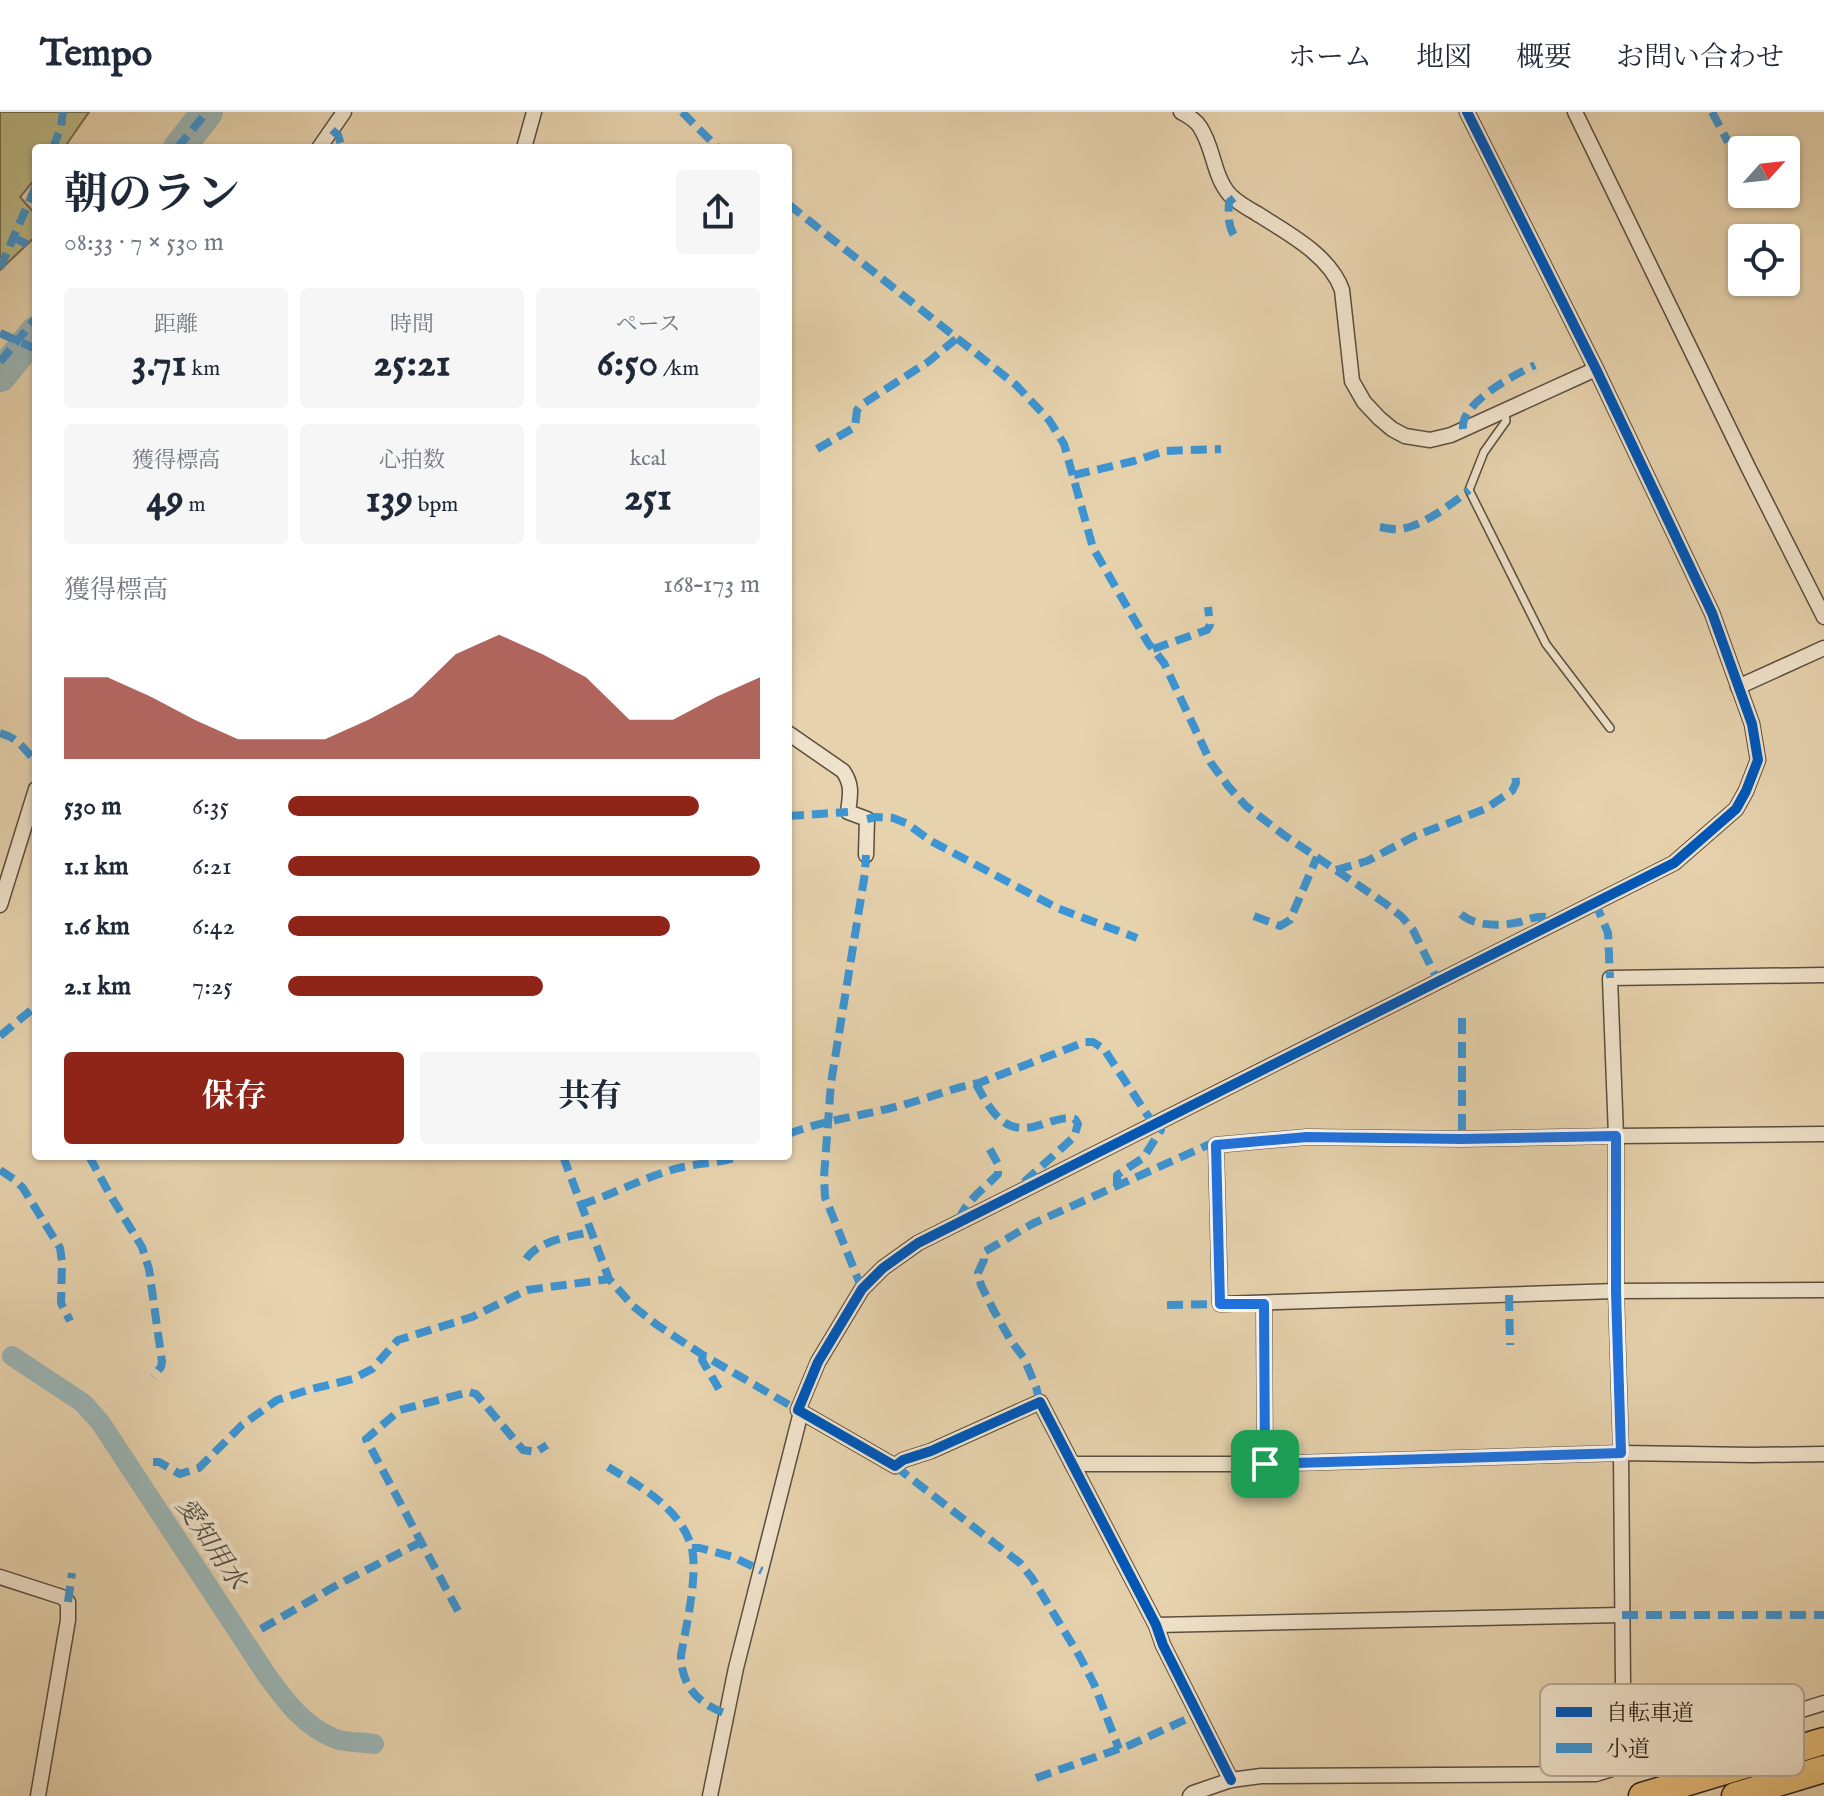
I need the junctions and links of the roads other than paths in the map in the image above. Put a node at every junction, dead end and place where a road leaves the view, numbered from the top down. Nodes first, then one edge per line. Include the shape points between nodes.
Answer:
1 (344, 112) edge
2 (534, 112) edge
3 (1181, 112) edge
4 (1467, 112) edge
5 (1581, 114) edge
6 (322, 144) edge
7 (525, 144) edge
8 (1596, 369) junction
9 (1505, 411) junction
10 (1824, 617) edge
11 (1824, 648) edge
12 (1738, 687) junction
13 (1610, 728) dead end
14 (792, 736) edge
15 (32, 802) edge
16 (866, 855) dead end
17 (0, 905) edge
18 (1824, 975) edge
19 (1824, 1134) edge
20 (1616, 1136) junction
21 (1824, 1290) edge
22 (1616, 1291) junction
23 (1264, 1304) junction
24 (801, 1412) junction
25 (1621, 1453) junction
26 (1824, 1454) edge
27 (1072, 1464) junction
28 (1265, 1464) junction
29 (0, 1577) edge
30 (1622, 1615) junction
31 (1156, 1625) junction
32 (1623, 1684) edge
33 (1824, 1703) edge
34 (1804, 1709) edge
35 (1824, 1741) edge
36 (1804, 1747) edge
37 (1824, 1769) edge
38 (1540, 1774) edge
39 (1804, 1775) edge
40 (1708, 1776) edge
41 (1801, 1776) edge
42 (1231, 1780) junction
43 (38, 1796) edge
44 (710, 1796) edge
45 (1190, 1796) edge
46 (1642, 1796) edge
47 (1735, 1796) edge

1 - 6 street
2 - 7 street
3 - 9 street via 1201,128 1230,195 1290,235 1337,276 1352,381 1379,418 1405,436 1430,440
4 - 8 street
5 - 10 street
8 - 9 street
8 - 12 street via 1712,613
9 - 13 lane via 1506,421 1484,452 1469,490 1546,644
11 - 12 street
12 - 24 street via 1758,760 1736,809 1674,863 918,1243 862,1289 818,1362
14 - 16 street via 848,779 848,812 867,819
15 - 17 street
18 - 20 street via 1610,978
19 - 20 street
20 - 22 street
20 - 23 street via 1307,1137 1216,1145 1220,1304
21 - 22 street
22 - 23 street
22 - 25 street
23 - 28 street
24 - 27 street via 895,1466 1040,1402
24 - 44 street via 736,1668
25 - 26 street
25 - 28 street
25 - 30 street
27 - 28 street
27 - 31 street
29 - 43 street via 68,1602
30 - 31 street
30 - 32 street
31 - 42 street
33 - 34 street
35 - 36 highway
37 - 39 highway
38 - 42 street
40 - 46 highway
41 - 47 highway
42 - 45 street

